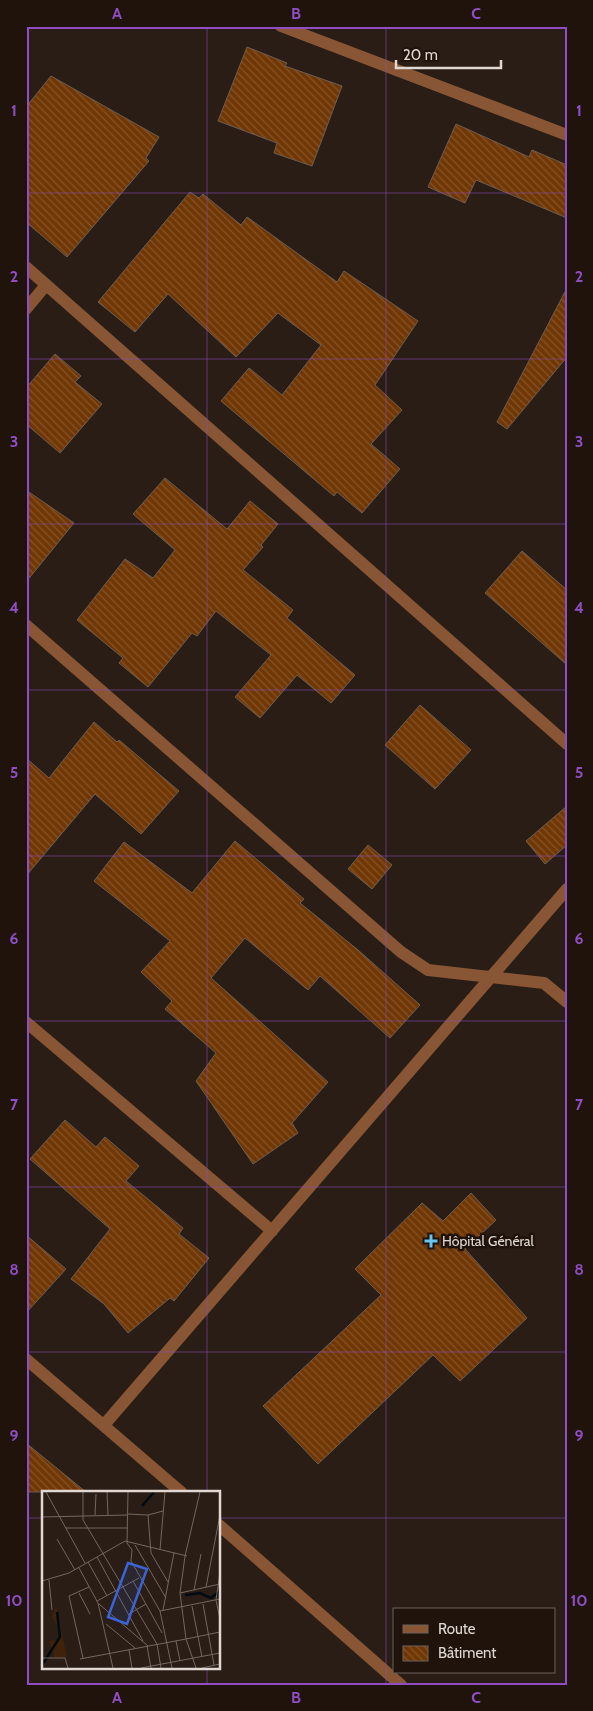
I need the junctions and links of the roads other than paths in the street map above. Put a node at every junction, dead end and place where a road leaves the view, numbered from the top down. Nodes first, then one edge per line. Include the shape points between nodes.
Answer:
1 (281, 26) edge
2 (567, 135) edge
3 (26, 267) edge
4 (46, 285) junction
5 (26, 309) edge
6 (26, 625) edge
7 (567, 744) edge
8 (567, 889) edge
9 (492, 976) junction
10 (567, 1002) edge
11 (26, 1022) edge
12 (272, 1231) junction
13 (26, 1359) edge
14 (104, 1425) junction
15 (181, 1491) edge
16 (220, 1526) edge
17 (401, 1685) edge

1 - 2 street
3 - 4 street
4 - 5 street
4 - 7 street
6 - 9 street via 402,952 428,970
8 - 9 street
9 - 10 street via 544,983
9 - 12 street
11 - 12 street
12 - 14 street
13 - 14 street
14 - 15 street
16 - 17 street

